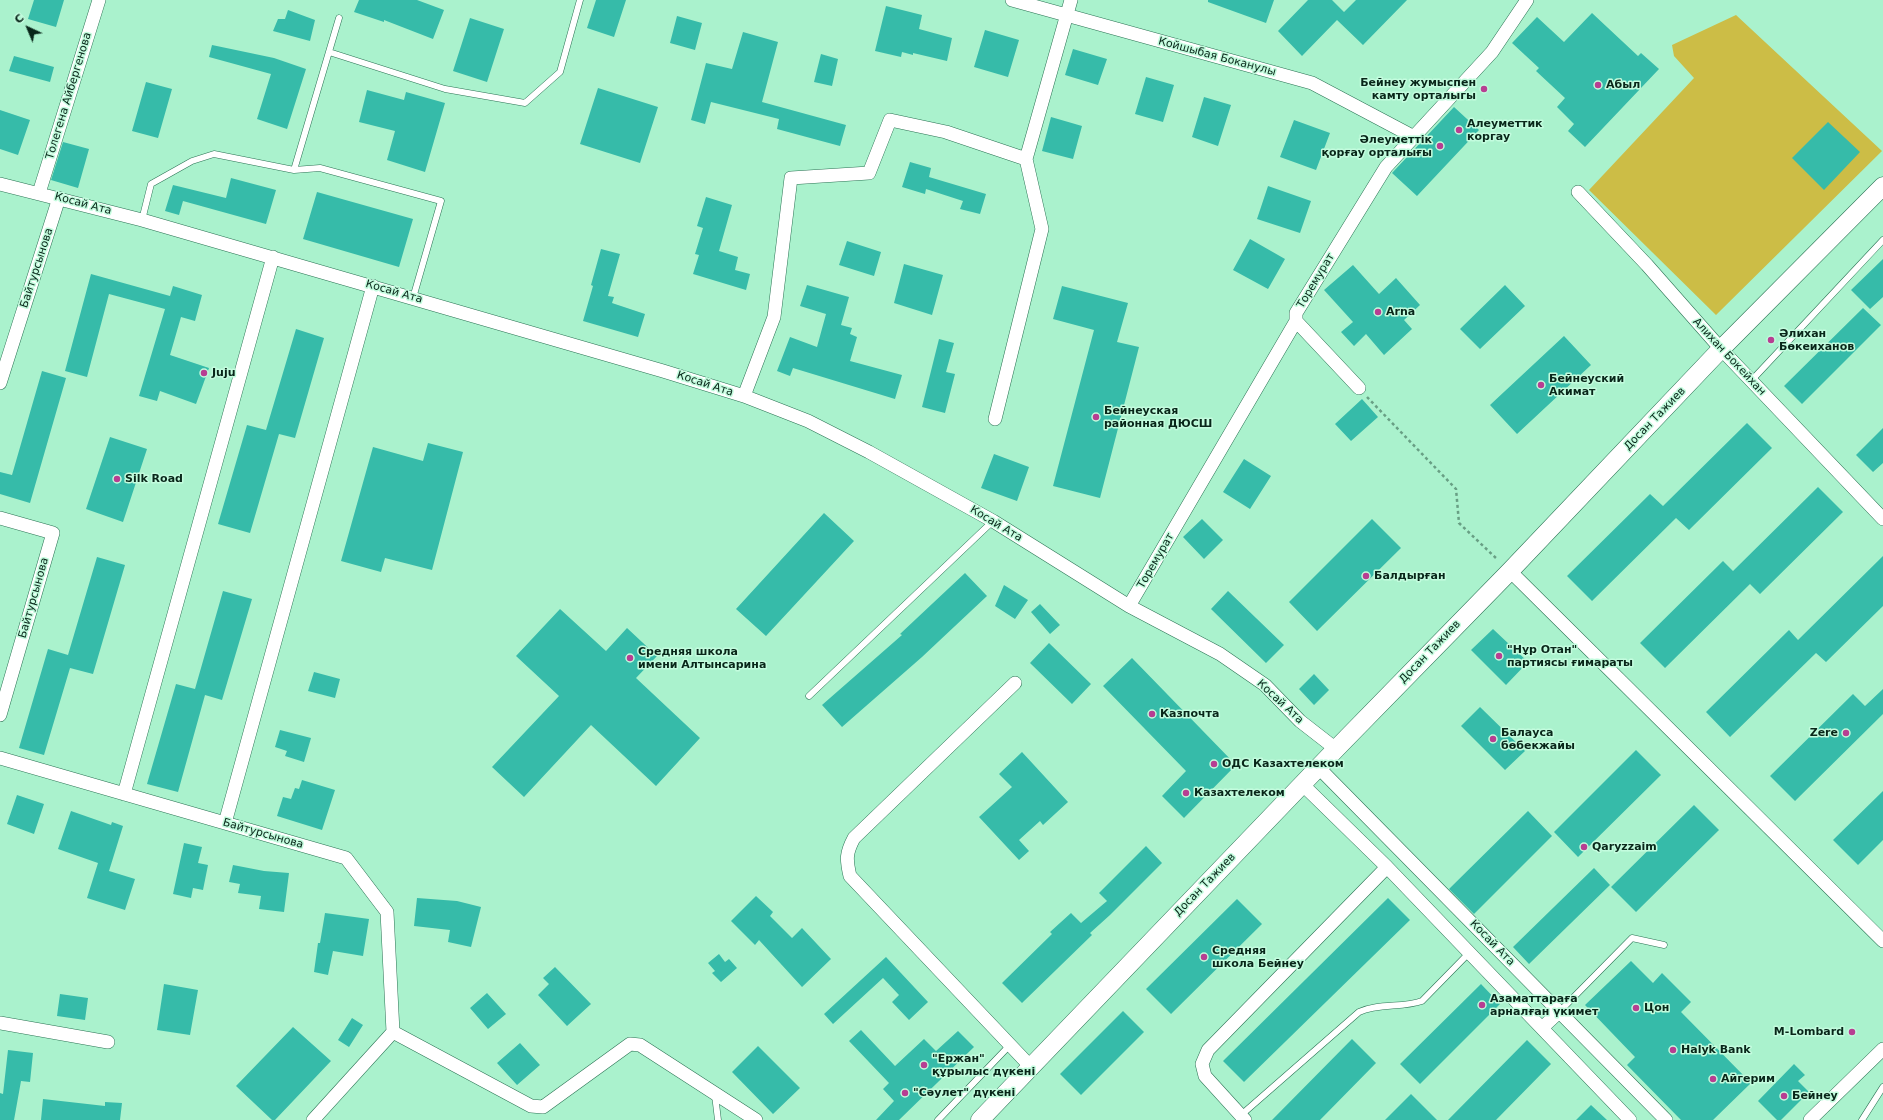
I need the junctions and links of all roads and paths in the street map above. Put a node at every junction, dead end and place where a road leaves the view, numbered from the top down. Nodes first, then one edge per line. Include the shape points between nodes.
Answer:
1 (98, 0) edge
2 (580, 0) edge
3 (1012, 0) edge
4 (1071, 0) edge
5 (1527, 0) edge
6 (1067, 15) junction
7 (339, 18) dead end
8 (329, 52) junction
9 (1414, 136) junction
10 (1026, 159) junction
11 (294, 170) junction
12 (0, 184) edge
13 (1883, 186) edge
14 (1578, 192) dead end
15 (39, 193) junction
16 (59, 198) junction
17 (142, 220) junction
18 (1883, 240) edge
19 (273, 258) junction
20 (373, 286) junction
21 (413, 298) junction
22 (1296, 321) junction
23 (1721, 349) junction
24 (1751, 381) junction
25 (0, 383) edge
26 (1359, 388) joint
27 (744, 396) junction
28 (995, 419) dead end
29 (0, 518) edge
30 (1883, 519) edge
31 (993, 521) junction
32 (1510, 571) junction
33 (1129, 606) junction
34 (1015, 683) dead end
35 (809, 696) dead end
36 (0, 715) edge
37 (1336, 749) junction
38 (0, 758) edge
39 (1318, 767) junction
40 (1302, 784) junction
41 (124, 794) junction
42 (225, 823) junction
43 (1387, 866) junction
44 (1883, 942) edge
45 (1664, 945) dead end
46 (1470, 953) junction
47 (1559, 1012) junction
48 (0, 1023) edge
49 (1542, 1028) junction
50 (393, 1032) junction
51 (108, 1042) dead end
52 (1010, 1045) junction
53 (1883, 1049) edge
54 (1031, 1067) junction
55 (1883, 1087) edge
56 (715, 1093) junction
57 (1242, 1118) edge
58 (313, 1120) edge
59 (718, 1120) edge
60 (756, 1120) edge
61 (938, 1120) edge
62 (980, 1120) edge
63 (1630, 1120) edge
64 (1666, 1120) edge
65 (1810, 1120) edge
66 (1862, 1120) edge

1 - 15 street, Толегена Айбергенова
2 - 8 lane via 560,72 525,103 445,89
3 - 6 street, Койшыбая Боканулы
4 - 6 street
5 - 9 street, Торемурат via 1492,52
6 - 9 street, Койшыбая Боканулы via 1312,83
6 - 10 street
7 - 8 lane
8 - 11 lane
9 - 22 street, Торемурат via 1386,167 1296,314
10 - 27 street via 946,132 890,120 869,173 791,178 774,317
10 - 28 street via 1042,229
11 - 17 lane via 214,154 192,162 151,184
11 - 21 lane via 320,168 441,201
12 - 15 street, Косай Ата
13 - 23 street, Досан Тажиев
14 - 23 street, Алихан Бокейхан
15 - 16 street, Косай Ата
16 - 17 street, Косай Ата
16 - 25 street, Байтурсынова
17 - 19 street, Косай Ата
18 - 24 lane
19 - 20 street, Косай Ата
19 - 41 street
20 - 21 street, Косай Ата
20 - 42 street
21 - 27 street, Косай Ата
22 - 26 street
22 - 33 street, Торемурат
23 - 24 street, Алихан Бокейхан
23 - 32 street, Досан Тажиев
24 - 30 street, Алихан Бокейхан
26 - 32 path via 1456,489 1459,523
27 - 31 street, Косай Ата via 808,421
29 - 36 street, Байтурсынова via 53,533
31 - 33 street, Косай Ата
31 - 35 lane
32 - 37 street, Досан Тажиев
32 - 44 street
33 - 37 street, Косай Ата via 1220,654 1265,685 1300,721
34 - 52 street via 854,838 847,850 850,876
37 - 39 street, Досан Тажиев
38 - 41 street, Байтурсынова
39 - 40 street, Досан Тажиев
39 - 47 street, Косай Ата
40 - 43 street, Косай Ата
40 - 54 street, Досан Тажиев
41 - 42 street, Байтурсынова
42 - 50 street, Байтурсынова via 346,858 387,912
43 - 46 street, Косай Ата
43 - 57 street via 1208,1050 1202,1064 1204,1076
45 - 47 lane via 1632,938
46 - 49 street, Косай Ата
46 - 57 lane via 1422,1000 1415,1003 1377,1006 1359,1012
47 - 49 street
47 - 64 street, Косай Ата
48 - 51 street
49 - 63 street, Косай Ата
50 - 56 street via 532,1106 543,1107 630,1044 640,1045
50 - 58 street
52 - 54 street
52 - 61 lane
53 - 65 street
54 - 62 street, Досан Тажиев
55 - 66 lane
56 - 59 lane
56 - 60 street

